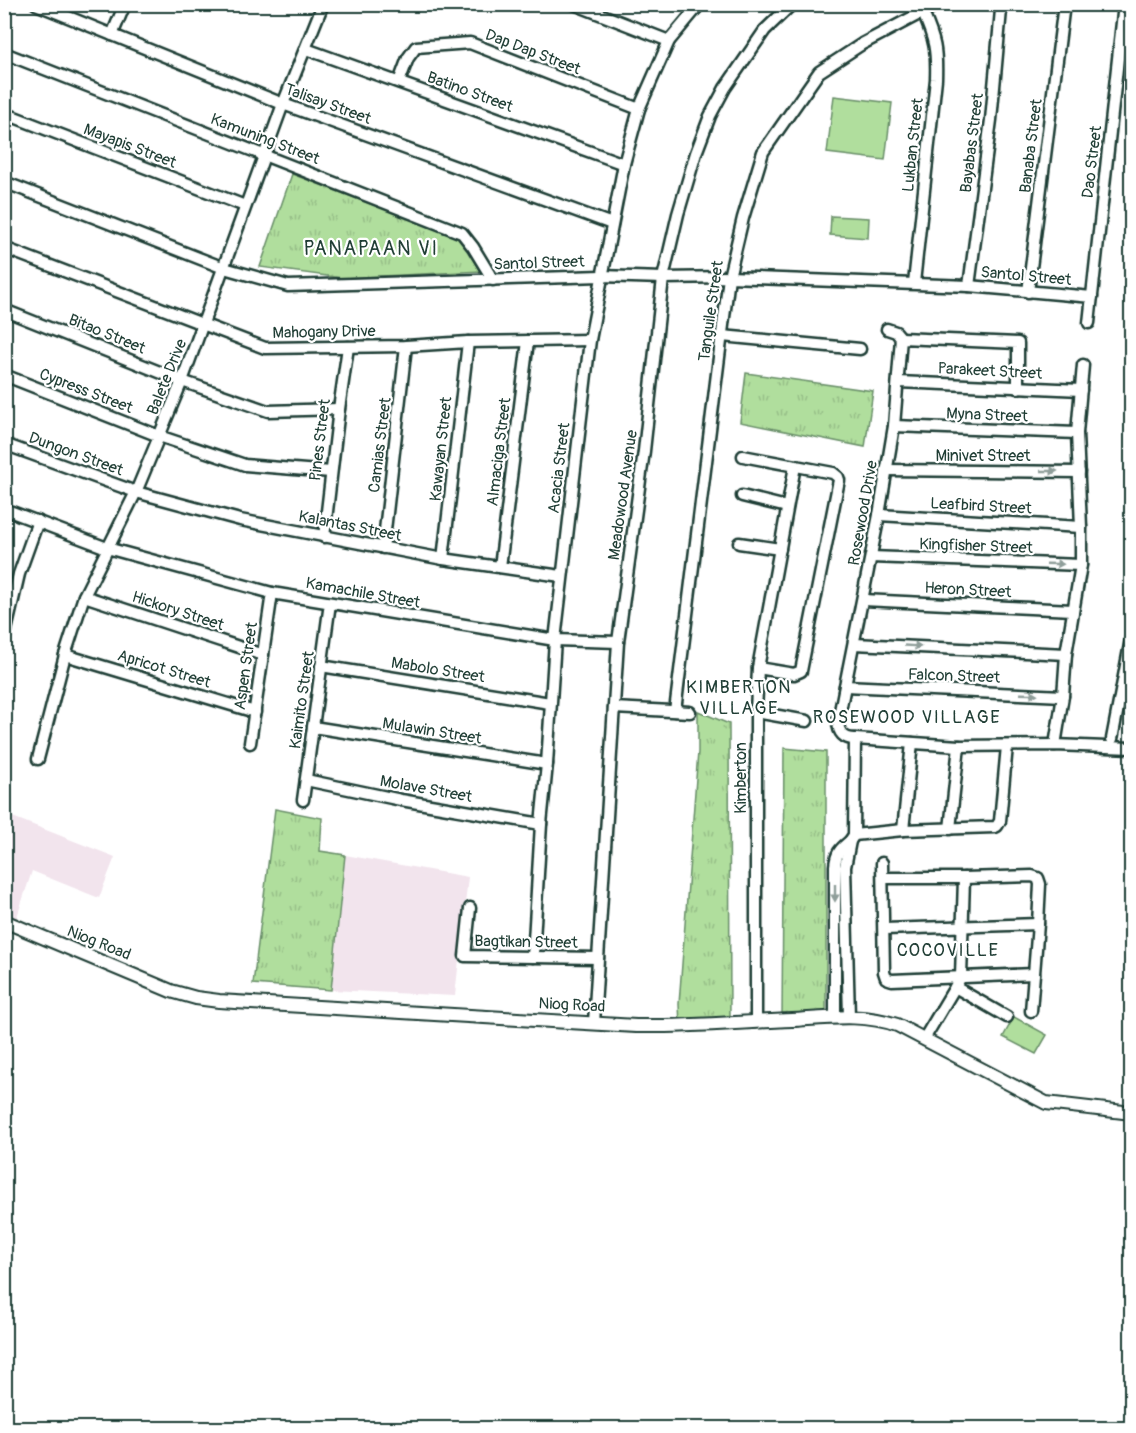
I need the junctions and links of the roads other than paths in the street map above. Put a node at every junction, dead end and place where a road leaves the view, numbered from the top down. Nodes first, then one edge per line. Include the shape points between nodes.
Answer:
1 (36, 4) edge
2 (125, 4) edge
3 (323, 4) edge
4 (574, 4) edge
5 (700, 4) edge
6 (792, 4) edge
7 (938, 4) edge
8 (999, 4) edge
9 (1064, 4) edge
10 (1124, 4) edge
11 (923, 13) junction
12 (1127, 23) edge
13 (112, 35) junction
14 (669, 41) junction
15 (306, 49) junction
16 (4, 53) edge
17 (399, 82) junction
18 (283, 104) junction
19 (639, 109) junction
20 (4, 113) edge
21 (264, 155) junction
22 (624, 164) junction
23 (4, 182) edge
24 (246, 206) junction
25 (612, 224) junction
26 (4, 248) edge
27 (224, 268) junction
28 (601, 276) junction
29 (729, 277) junction
30 (663, 278) junction
31 (493, 280) junction
32 (914, 283) junction
33 (969, 286) junction
34 (1028, 292) junction
35 (1092, 297) junction
36 (4, 310) edge
37 (1089, 323) dead end
38 (203, 325) junction
39 (886, 329) dead end
40 (722, 336) junction
41 (901, 338) junction
42 (590, 340) junction
43 (528, 341) junction
44 (468, 342) junction
45 (406, 346) junction
46 (348, 347) junction
47 (860, 349) dead end
48 (1083, 365) dead end
49 (4, 375) edge
50 (182, 381) junction
51 (898, 382) junction
52 (1018, 388) junction
53 (1081, 390) junction
54 (339, 409) junction
55 (894, 426) junction
56 (1077, 434) junction
57 (159, 436) junction
58 (4, 444) edge
59 (743, 456) dead end
60 (795, 466) junction
61 (886, 470) junction
62 (332, 472) junction
63 (1079, 472) junction
64 (136, 492) junction
65 (742, 496) dead end
66 (787, 507) junction
67 (4, 509) edge
68 (879, 515) junction
69 (38, 521) junction
70 (1081, 527) junction
71 (324, 537) junction
72 (739, 543) dead end
73 (107, 548) junction
74 (383, 548) junction
75 (780, 549) junction
76 (871, 557) junction
77 (443, 559) junction
78 (1081, 565) junction
79 (500, 567) junction
80 (561, 576) junction
81 (272, 593) junction
82 (84, 596) junction
83 (863, 600) junction
84 (330, 603) junction
85 (1073, 610) junction
86 (1131, 634) edge
87 (4, 639) edge
88 (555, 640) junction
89 (618, 642) junction
90 (854, 644) junction
91 (1066, 654) junction
92 (65, 655) junction
93 (263, 655) junction
94 (321, 666) junction
95 (758, 668) junction
96 (845, 686) junction
97 (1063, 696) junction
98 (550, 703) junction
99 (614, 708) junction
100 (675, 711) junction
101 (255, 712) junction
102 (690, 712) dead end
103 (756, 712) junction
104 (807, 721) dead end
105 (313, 727) junction
106 (855, 739) junction
107 (1112, 739) dead end
108 (250, 743) dead end
109 (912, 743) junction
110 (1055, 745) junction
111 (959, 746) junction
112 (1007, 746) junction
113 (1131, 748) edge
114 (38, 759) dead end
115 (547, 764) junction
116 (306, 780) junction
117 (303, 800) dead end
118 (541, 824) junction
119 (950, 829) junction
120 (903, 830) junction
121 (852, 838) junction
122 (882, 862) dead end
123 (840, 867) junction
124 (883, 878) junction
125 (964, 878) junction
126 (470, 909) dead end
127 (4, 921) edge
128 (1038, 924) junction
129 (962, 927) junction
130 (884, 928) junction
131 (533, 957) junction
132 (848, 957) junction
133 (598, 958) junction
134 (835, 958) junction
135 (1034, 974) junction
136 (961, 977) junction
137 (955, 987) junction
138 (1031, 1011) dead end
139 (835, 1017) junction
140 (849, 1017) junction
141 (1007, 1017) dead end
142 (756, 1022) junction
143 (594, 1023) junction
144 (924, 1039) junction
145 (1131, 1113) edge

1 - 13 street, Talisay Street
2 - 13 street
3 - 15 street, Balete Drive
4 - 14 street
5 - 14 street, Acacia Street
6 - 30 street, Meadowood Avenue via 765,30 710,116 678,214
7 - 11 street, Tanguile Street
8 - 33 street, Bayabas Street via 991,120
9 - 34 street, Banaba Street
10 - 12 street, Dao Street
11 - 29 street, Tanguile Street via 862,44 819,72 763,152
11 - 32 street, Lukban Street via 934,37 937,59
12 - 35 street, Dao Street
13 - 18 street, Talisay Street
14 - 19 street, Acacia Street
15 - 17 street, Batino Street
15 - 18 street, Balete Drive
16 - 21 street, Kamuning Street
17 - 19 street, Dap Dap Street via 416,47 470,43
17 - 22 street, Batino Street
18 - 21 street, Balete Drive
18 - 25 street, Talisay Street
19 - 22 street, Acacia Street
20 - 24 street, Mayapis Street
21 - 24 street, Balete Drive
21 - 31 street, Kamuning Street via 462,233
22 - 25 street, Acacia Street
23 - 27 street, Santol Street
24 - 27 street, Balete Drive
25 - 28 street, Acacia Street
26 - 38 street, Mahogany Drive
27 - 31 street, Santol Street via 288,286
27 - 38 street, Balete Drive
28 - 30 street, Santol Street
28 - 31 street, Santol Street
28 - 42 street, Acacia Street
29 - 30 street, Santol Street
29 - 32 street, Santol Street
29 - 40 street, Tanguile Street
30 - 89 street, Meadowood Avenue via 645,452
32 - 33 street, Santol Street
33 - 34 street, Santol Street
34 - 35 street, Santol Street
35 - 37 street, Dao Street
36 - 50 street, Bitao Street
38 - 46 street, Mahogany Drive via 265,348
38 - 50 street, Balete Drive
39 - 41 street
40 - 47 street
40 - 100 street, Tanguile Street
41 - 51 street, Rosewood Drive
41 - 52 street via 1018,343
42 - 43 street, Mahogany Drive
42 - 80 street, Acacia Street
43 - 44 street, Mahogany Drive
43 - 79 street, Almaciga Street
44 - 45 street, Mahogany Drive
44 - 77 street, Kawayan Street
45 - 46 street, Mahogany Drive
45 - 74 street, Camias Street
46 - 54 street, Pines Street
48 - 53 street
49 - 57 street, Cypress Street
50 - 54 street, Bitao Street via 268,411
50 - 57 street, Balete Drive
51 - 52 street, Parakeet Street
51 - 55 street, Rosewood Drive
52 - 53 street, Parakeet Street
53 - 56 street
54 - 62 street, Pines Street
55 - 56 street, Myna Street
55 - 61 street, Rosewood Drive
56 - 63 street
57 - 62 street, Cypress Street via 245,465
57 - 64 street, Balete Drive
58 - 64 street, Dungon Street
59 - 60 street
60 - 66 street, Kimberton
60 - 95 street via 833,473 839,483 801,671 794,674
61 -> 63 street, Minivet Street
61 - 68 street, Rosewood Drive
62 - 71 street, Pines Street
63 - 70 street
64 - 71 street, Kalantas Street via 240,520
64 - 73 street, Balete Drive
65 - 66 street
66 - 75 street, Kimberton
67 - 69 street, Kamachile Street
68 - 70 street, Leafbird Street
68 - 76 street, Rosewood Drive
69 - 73 street, Kamachile Street
69 - 87 street via 19,574
70 - 78 street
71 - 74 street, Kalantas Street
72 - 75 street
73 - 81 street, Kamachile Street
73 - 82 street, Balete Drive
74 - 77 street, Kalantas Street
75 - 95 street, Kimberton
76 -> 78 street, Kingfisher Street
76 - 83 street, Rosewood Drive
77 - 79 street, Kalantas Street
78 - 85 street
79 - 80 street, Kalantas Street
80 - 88 street, Acacia Street
81 - 84 street, Kamachile Street
81 - 93 street, Aspen Street
82 - 92 street, Balete Drive
82 - 93 street, Hickory Street
83 - 85 street, Heron Street
83 - 90 street, Rosewood Drive
84 - 88 street, Kamachile Street
84 - 94 street, Kaimito Street
85 - 91 street
86 - 107 street
88 - 89 street, Kamachile Street
88 - 98 street, Acacia Street
89 - 99 street, Meadowood Avenue
90 -> 91 street
90 - 96 street, Rosewood Drive
91 - 97 street
92 - 101 street, Apricot Street
92 - 114 street, Balete Drive
93 - 101 street, Aspen Street
94 - 98 street, Mabolo Street
94 - 105 street, Kaimito Street
95 - 103 street, Kimberton
96 -> 97 street, Falcon Street
96 - 106 street, Rosewood Drive via 838,726 845,737
97 - 110 street
98 - 115 street, Acacia Street
99 - 100 street
99 - 133 street, Meadowood Avenue
100 - 102 street
101 - 108 street, Aspen Street
103 - 104 street
103 - 142 street, Kimberton
105 - 115 street, Mulawin Street
105 - 116 street, Kaimito Street
106 - 109 street
106 - 121 street
109 - 111 street
109 - 120 street
110 - 112 street
110 - 113 street
111 - 112 street
111 - 119 street
112 - 119 street via 997,826
115 - 118 street, Acacia Street
116 - 117 street, Kaimito Street
116 - 118 street, Molave Street
118 - 131 street, Acacia Street
119 - 120 street
120 - 121 street
121 - 123 street via 836,855
122 - 124 street
123 - 132 street
123 -> 134 street
124 - 125 street
124 - 130 street
125 - 128 street via 1035,876 1040,884
125 - 129 street
126 - 131 street, Bagtikan Street via 465,956
127 - 143 street, Niog Road via 196,998
128 - 129 street
128 - 135 street
129 - 130 street
129 - 136 street
130 - 136 street via 886,978
131 - 133 street, Bagtikan Street
132 - 134 street
132 - 140 street
133 - 143 street, Meadowood Avenue
134 - 139 street
135 - 136 street
135 - 138 street
136 - 137 street
137 - 141 street
137 - 144 street
139 - 140 street, Niog Road
139 - 142 street, Niog Road
140 - 144 street, Niog Road via 882,1019
142 - 143 street, Niog Road via 680,1026
144 - 145 street, Niog Road via 1046,1103

